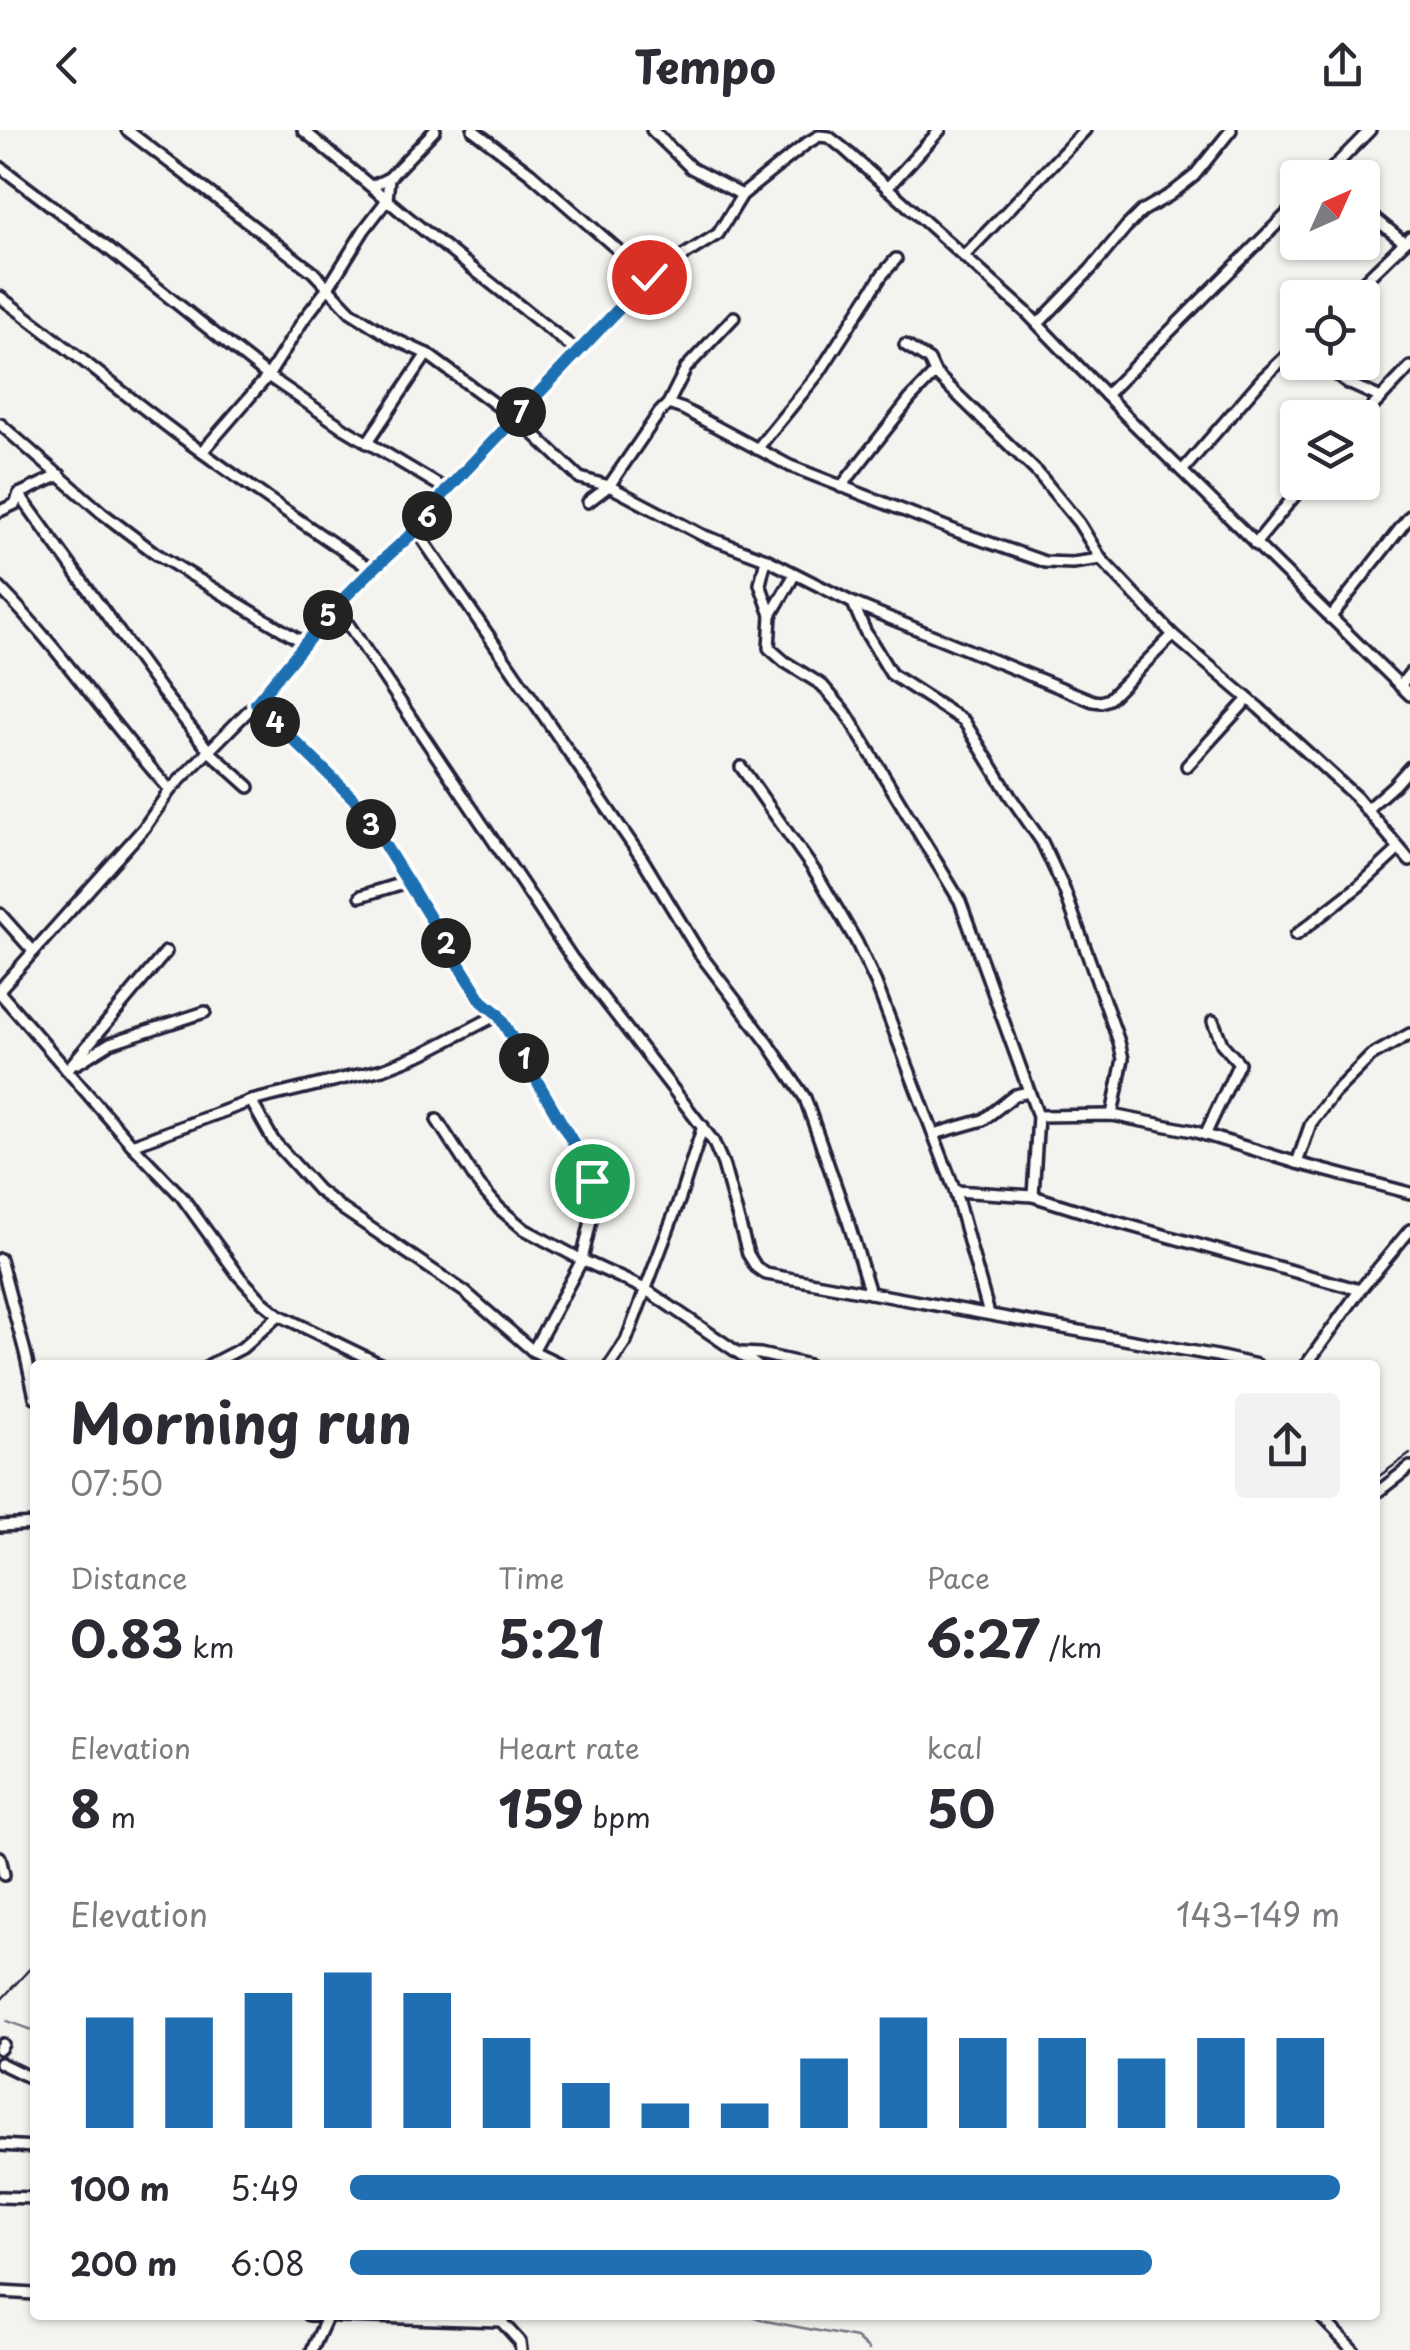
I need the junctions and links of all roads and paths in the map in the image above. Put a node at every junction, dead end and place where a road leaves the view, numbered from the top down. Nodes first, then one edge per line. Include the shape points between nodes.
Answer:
1 (128, 130) edge
2 (303, 130) edge
3 (434, 130) edge
4 (473, 130) edge
5 (652, 130) edge
6 (940, 130) edge
7 (1085, 130) edge
8 (1231, 130) edge
9 (1370, 130) edge
10 (816, 133) edge
11 (1341, 160) edge
12 (0, 167) edge
13 (390, 178) junction
14 (372, 186) junction
15 (887, 188) junction
16 (742, 195) junction
17 (387, 200) junction
18 (1280, 221) edge
19 (1380, 221) edge
20 (1407, 240) edge
21 (964, 256) junction
22 (896, 258) dead end
23 (649, 277) junction
24 (1366, 280) edge
25 (328, 288) junction
26 (0, 297) edge
27 (734, 316) dead end
28 (1038, 324) junction
29 (905, 344) dead end
30 (577, 351) junction
31 (428, 354) junction
32 (1280, 362) edge
33 (1410, 367) edge
34 (936, 372) junction
35 (268, 376) junction
36 (1344, 380) edge
37 (1106, 395) junction
38 (1381, 398) joint
39 (668, 404) junction
40 (515, 417) junction
41 (0, 424) edge
42 (367, 443) junction
43 (757, 449) junction
44 (202, 452) junction
45 (1182, 471) junction
46 (60, 474) junction
47 (609, 486) junction
48 (841, 487) junction
49 (447, 490) junction
50 (19, 494) junction
51 (1291, 500) edge
52 (588, 502) dead end
53 (0, 510) edge
54 (1410, 516) edge
55 (416, 530) junction
56 (1255, 544) junction
57 (1101, 558) junction
58 (766, 560) junction
59 (372, 570) junction
60 (795, 574) junction
61 (0, 588) edge
62 (852, 603) junction
63 (336, 606) junction
64 (771, 615) junction
65 (1330, 618) junction
66 (1173, 635) junction
67 (304, 643) junction
68 (1410, 673) edge
69 (1400, 686) junction
70 (1410, 695) edge
71 (1248, 699) junction
72 (256, 703) junction
73 (210, 752) junction
74 (1187, 766) dead end
75 (740, 767) dead end
76 (1410, 767) edge
77 (249, 787) dead end
78 (170, 790) junction
79 (1366, 810) junction
80 (1399, 848) junction
81 (1410, 861) edge
82 (407, 882) junction
83 (361, 896) dead end
84 (0, 914) edge
85 (1296, 935) dead end
86 (33, 951) junction
87 (166, 952) dead end
88 (0, 991) edge
89 (205, 1012) dead end
90 (498, 1014) junction
91 (1213, 1022) dead end
92 (1410, 1034) edge
93 (67, 1070) junction
94 (1030, 1092) junction
95 (251, 1101) junction
96 (1112, 1115) junction
97 (1038, 1116) junction
98 (437, 1120) dead end
99 (703, 1126) junction
100 (934, 1134) junction
101 (1205, 1135) junction
102 (132, 1145) junction
103 (1297, 1163) junction
104 (955, 1191) junction
105 (1410, 1193) edge
106 (1034, 1196) junction
107 (1408, 1237) edge
108 (0, 1259) edge
109 (582, 1260) junction
110 (646, 1289) junction
111 (1360, 1290) junction
112 (870, 1293) junction
113 (989, 1314) junction
114 (279, 1315) junction
115 (533, 1351) junction
116 (738, 1352) junction
117 (219, 1360) edge
118 (372, 1360) edge
119 (552, 1360) edge
120 (613, 1360) edge
121 (749, 1360) edge
122 (787, 1360) edge
123 (1231, 1360) edge
124 (1310, 1360) edge
125 (30, 1377) edge
126 (1410, 1468) edge
127 (1380, 1490) edge
128 (30, 1524) edge
129 (0, 1526) edge
130 (0, 1857) edge
131 (4, 1875) dead end
132 (0, 2063) edge
133 (30, 2078) edge
134 (0, 2145) edge
135 (30, 2147) edge
136 (0, 2197) edge
137 (30, 2198) edge
138 (0, 2292) edge
139 (30, 2294) edge
140 (326, 2320) edge
141 (466, 2320) edge
142 (1324, 2320) edge
143 (312, 2350) edge
144 (521, 2350) edge
145 (1353, 2350) edge

1 - 25 street
2 - 14 street
3 - 13 street
4 - 23 street
5 - 16 street via 691,168
6 - 15 street
7 - 21 street
8 - 28 street via 1194,176 1142,211
9 - 11 street
10 - 15 street
10 - 16 street
12 - 35 street
13 - 14 street
13 - 17 street
14 - 17 street
15 - 21 street
16 - 23 street via 718,234
17 - 25 street
17 - 30 street
18 - 37 street
19 - 20 street
20 - 24 street
21 - 28 street
22 - 43 street via 819,373
23 - 30 street
25 - 31 street via 351,312
25 - 35 street
26 - 44 street
27 - 39 street via 686,368
28 - 37 street
29 - 34 street
30 - 40 street
31 - 40 street
31 - 42 street
32 - 45 street
33 - 38 street
34 - 48 street
34 - 57 street via 1038,472
35 - 42 street
35 - 44 street
36 - 38 street
37 - 45 street
39 - 43 street
39 - 47 street
40 - 47 street via 580,478
40 - 49 street
41 - 46 street
42 - 49 street
43 - 48 street
44 - 59 street
45 - 56 street
46 - 50 street
46 - 67 street via 155,554
47 - 52 street
47 - 58 street
48 - 57 street via 1045,562
49 - 55 street
50 - 53 street
50 - 73 street
51 - 56 street
54 - 65 street
55 - 59 street
55 - 112 street via 644,860 700,954 805,1098
56 - 65 street
57 - 66 street
58 - 60 street
58 - 64 street via 760,584
59 - 63 street
60 - 62 street
60 - 64 street
61 - 78 street
62 - 66 street via 1093,702 1109,699
62 - 96 street via 891,674 964,721 1042,842 1119,1042 1123,1059
63 - 67 street
63 - 99 street via 572,958
64 - 94 street via 770,648 822,685 846,712 960,901
65 - 69 street
66 - 71 street
67 - 72 street
68 - 69 street
69 - 70 street
71 - 74 street
71 - 79 street
72 - 73 street
72 - 82 street via 359,804
73 - 77 street
73 - 78 street
75 - 100 street via 856,941
76 - 79 street
78 - 86 street
79 - 80 street
80 - 81 street
80 - 85 street
82 - 83 street
82 - 90 street via 482,1001
84 - 86 street
86 - 88 street
87 - 93 street
88 - 93 street
89 - 93 street via 110,1042
90 - 95 street via 383,1069
90 - 109 street via 592,1181
91 - 101 street via 1239,1063
92 - 103 street via 1370,1056 1334,1093
93 - 102 street
94 - 97 street
94 - 100 street via 1015,1095 983,1120
95 - 102 street
95 - 115 street via 274,1140 318,1190 464,1292
96 - 97 street
96 - 101 street
97 - 106 street
98 - 109 street via 499,1208
99 - 110 street
99 - 112 street via 723,1164 756,1268
100 - 104 street
101 - 103 street
102 - 114 street
103 - 105 street
104 - 106 street
104 - 113 street
106 - 111 street
107 - 111 street
108 - 125 street
109 - 110 street
109 - 115 street
110 - 116 street
110 - 120 street
111 - 124 street
112 - 113 street
113 - 123 street
114 - 117 street
114 - 118 street
115 - 119 street
116 - 121 street
116 - 122 street
126 - 127 street
128 - 129 street
130 - 131 street
132 - 133 street
134 - 135 street
136 - 137 street
138 - 139 street
140 - 143 street
141 - 144 street via 501,2321
142 - 145 street

